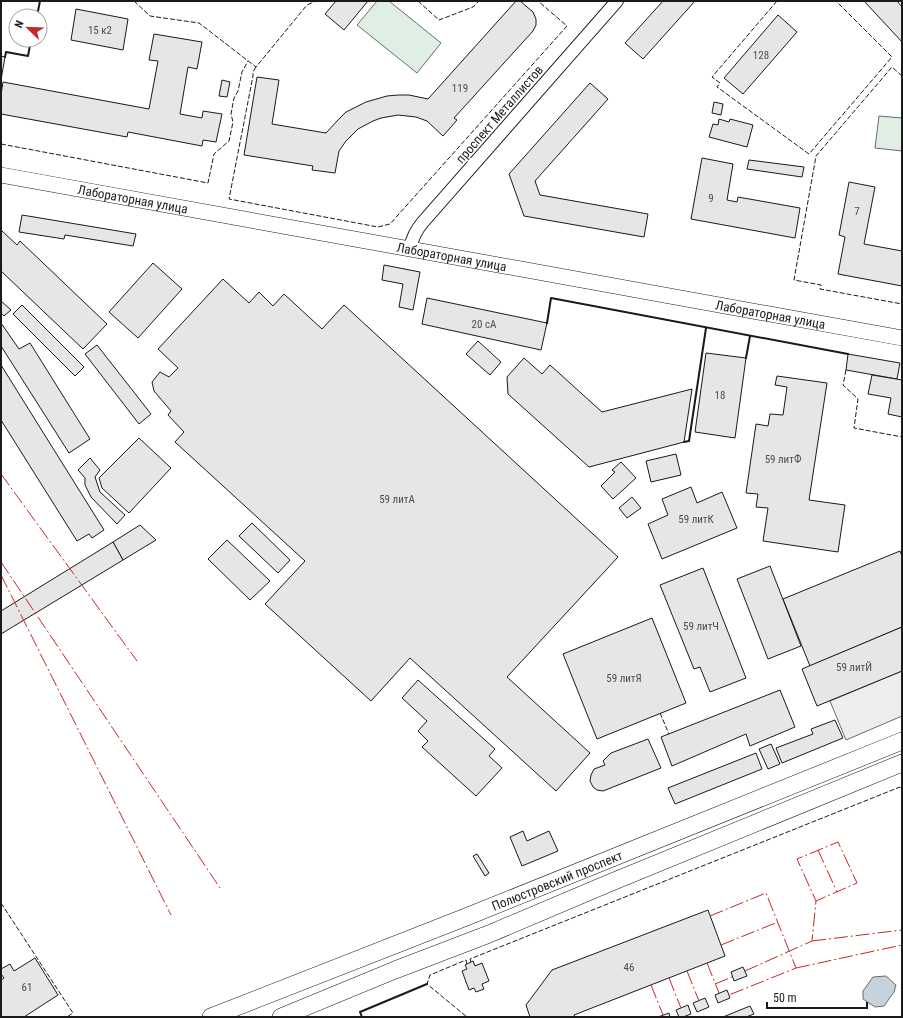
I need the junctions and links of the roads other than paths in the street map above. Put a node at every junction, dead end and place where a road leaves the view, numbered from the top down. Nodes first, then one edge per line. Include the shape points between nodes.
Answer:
1 (617, 1) edge
2 (1, 175) edge
3 (410, 249) junction
4 (902, 338) edge
5 (902, 741) edge
6 (902, 763) edge
7 (386, 949) junction
8 (395, 970) junction
9 (211, 1017) edge
10 (281, 1017) edge

1 - 3 street, проспект Металлистов via 423,222 414,235
2 - 3 street, Лабораторная улица
3 - 4 street, Лабораторная улица
5 - 7 main road, Полюстровский проспект
6 - 8 main road, Полюстровский проспект via 489,934
7 - 8 main road
7 - 9 main road, Полюстровский проспект
8 - 10 main road, Полюстровский проспект

